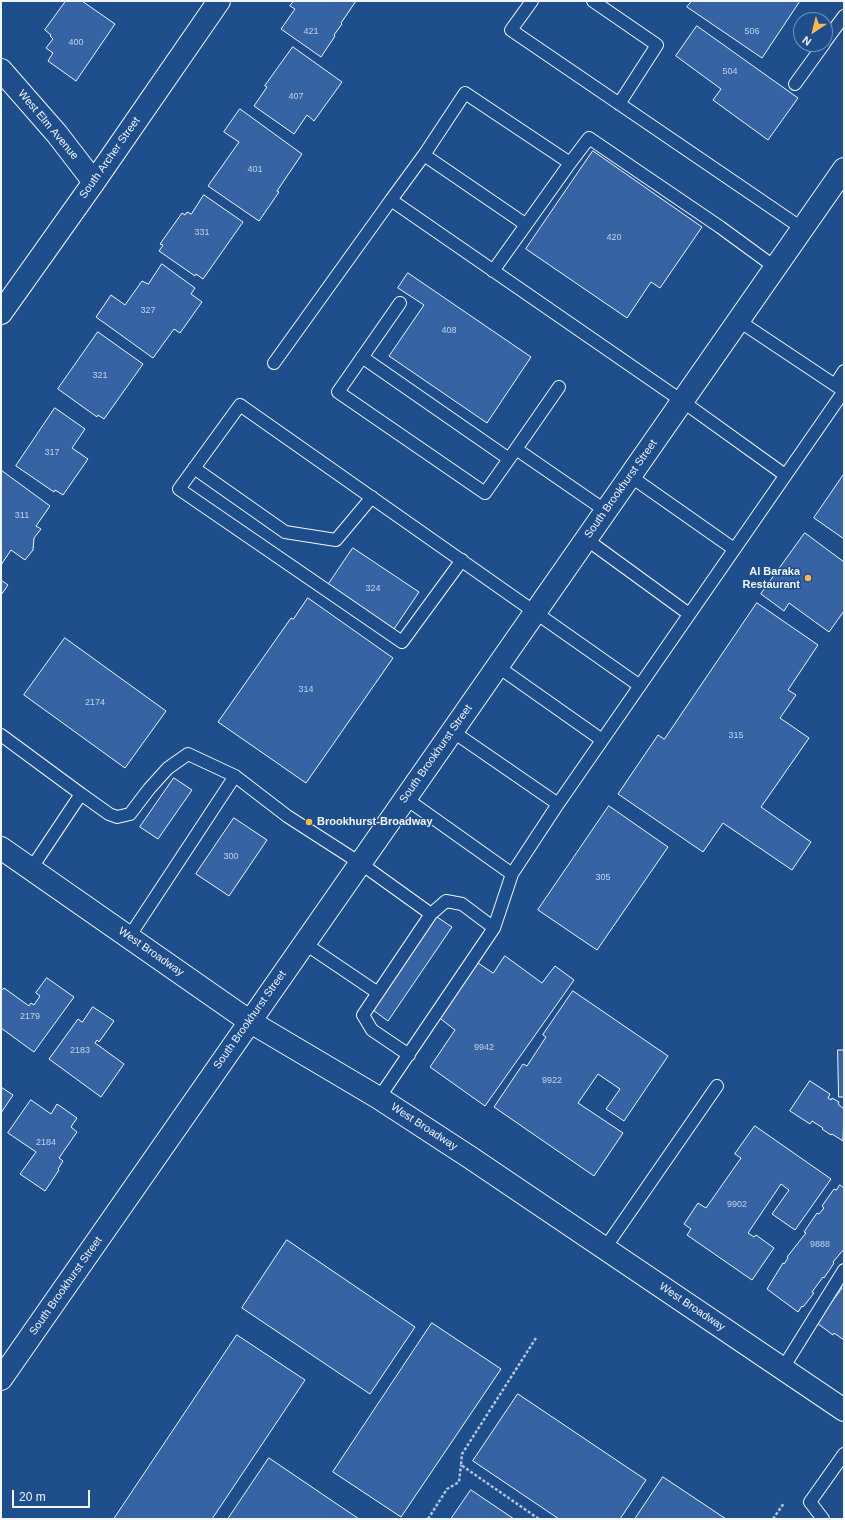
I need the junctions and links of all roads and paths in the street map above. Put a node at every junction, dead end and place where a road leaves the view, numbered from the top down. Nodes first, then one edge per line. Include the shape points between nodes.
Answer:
1 (219, 1) edge
2 (532, 1) edge
3 (593, 1) edge
4 (844, 16) edge
5 (833, 31) edge
6 (818, 52) edge
7 (1, 70) edge
8 (795, 84) dead end
9 (619, 104) junction
10 (424, 155) junction
11 (570, 163) junction
12 (844, 171) edge
13 (94, 182) junction
14 (391, 200) junction
15 (526, 224) junction
16 (803, 229) junction
17 (776, 268) junction
18 (493, 271) junction
19 (400, 303) dead end
20 (1, 313) edge
21 (739, 321) junction
22 (362, 358) junction
23 (274, 363) dead end
24 (844, 371) edge
25 (834, 385) junction
26 (560, 387) dead end
27 (682, 401) junction
28 (516, 449) junction
29 (509, 459) junction
30 (194, 468) junction
31 (630, 476) junction
32 (785, 476) junction
33 (372, 497) junction
34 (606, 510) junction
35 (586, 539) junction
36 (734, 549) junction
37 (462, 560) junction
38 (535, 612) junction
39 (689, 614) junction
40 (497, 666) junction
41 (640, 686) junction
42 (452, 731) junction
43 (1, 735) edge
44 (602, 740) junction
45 (235, 776) junction
46 (81, 794) junction
47 (405, 798) junction
48 (558, 804) junction
49 (1, 848) edge
50 (360, 863) junction
51 (31, 869) junction
52 (512, 874) junction
53 (431, 914) junction
54 (494, 928) junction
55 (129, 937) junction
56 (304, 943) junction
57 (378, 993) junction
58 (249, 1022) junction
59 (408, 1055) junction
60 (717, 1086) dead end
61 (379, 1098) junction
62 (605, 1248) junction
63 (844, 1270) edge
64 (536, 1338) dead end
65 (783, 1368) junction
66 (1, 1379) edge
67 (844, 1410) edge
68 (844, 1454) edge
69 (461, 1465) junction
70 (784, 1503) dead end
71 (428, 1519) edge
72 (539, 1519) edge
73 (773, 1519) edge
74 (823, 1519) edge

1 - 13 main road, South Archer Street
2 - 9 lane via 511,30
3 - 9 lane via 657,45
4 - 5 lane
6 - 8 lane
7 - 13 main road, West Elm Avenue via 57,134
9 - 16 lane
10 - 11 lane via 465,93
10 - 14 lane
10 - 15 lane
11 - 15 lane
11 - 17 lane via 588,138
12 - 16 main road, South Brookhurst Street
13 - 20 main road, South Archer Street
14 - 18 lane
14 - 23 lane
15 - 18 lane
16 - 17 main road, South Brookhurst Street
17 - 21 main road, South Brookhurst Street
18 - 27 lane
19 - 22 lane
21 - 25 lane
21 - 27 main road, South Brookhurst Street
22 - 29 lane
22 - 29 lane via 338,392 484,493
24 - 25 lane
25 - 32 lane via 844,391
26 - 28 lane
27 - 31 main road, South Brookhurst Street
27 - 32 lane
28 - 29 lane
28 - 34 lane
30 - 33 lane via 285,532 336,540
30 - 33 lane via 240,405
30 - 37 lane via 179,489 402,642
31 - 34 main road, South Brookhurst Street
31 - 36 lane
32 - 36 lane
33 - 37 lane
34 - 35 main road, South Brookhurst Street
35 - 38 main road, South Brookhurst Street
35 - 39 lane
36 - 39 lane
37 - 38 lane
38 - 40 main road, South Brookhurst Street
38 - 41 lane
39 - 41 lane
40 - 42 main road, South Brookhurst Street
40 - 44 lane
41 - 44 lane
42 - 47 main road, South Brookhurst Street
42 - 48 lane
43 - 46 lane
44 - 48 lane
45 - 46 lane via 188,754 168,768 130,814 117,817 109,814
45 - 50 lane via 287,816
45 - 55 lane
46 - 51 lane
47 - 50 main road, South Brookhurst Street
47 - 52 lane
48 - 52 lane
49 - 51 main road, West Broadway
50 - 53 lane
50 - 56 main road, South Brookhurst Street
51 - 55 main road, West Broadway
52 - 54 lane
53 - 54 lane via 446,901 462,904
53 - 57 lane
54 - 59 lane
55 - 58 main road, West Broadway
56 - 57 lane
56 - 58 main road, South Brookhurst Street
57 - 59 lane via 363,1015 372,1030
58 - 61 main road, West Broadway
58 - 66 main road, South Brookhurst Street
59 - 61 lane
60 - 62 lane
61 - 62 main road, West Broadway
62 - 65 main road, West Broadway
63 - 65 lane
64 - 69 path via 462,1454
65 - 67 main road, West Broadway
68 - 74 lane via 810,1502
69 - 71 path via 459,1482 447,1489
69 - 72 path
70 - 73 path

